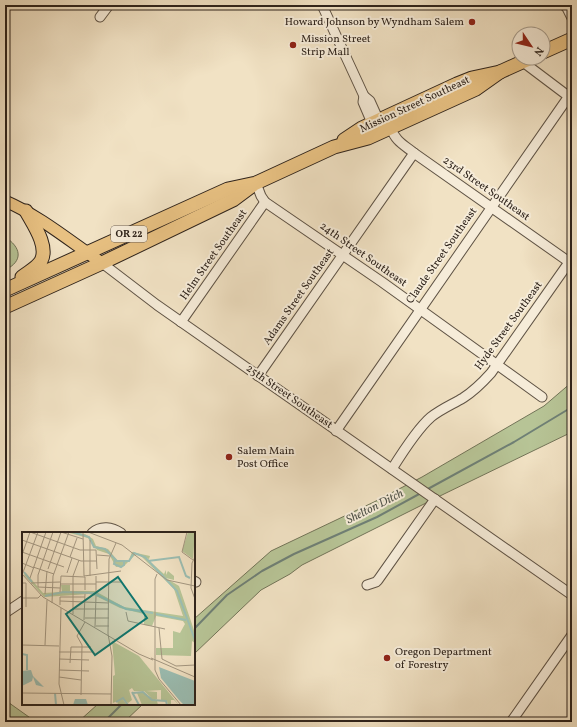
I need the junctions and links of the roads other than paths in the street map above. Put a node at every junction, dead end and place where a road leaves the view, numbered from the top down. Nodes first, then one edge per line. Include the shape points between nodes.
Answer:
1 (109, 5) edge
2 (322, 5) edge
3 (564, 5) edge
4 (100, 17) dead end
5 (572, 18) edge
6 (572, 39) edge
7 (551, 48) edge
8 (514, 66) edge
9 (534, 66) edge
10 (500, 72) junction
11 (570, 98) edge
12 (415, 104) junction
13 (375, 122) junction
14 (391, 128) junction
15 (334, 147) junction
16 (414, 153) junction
17 (256, 183) junction
18 (5, 201) edge
19 (265, 202) junction
20 (491, 207) junction
21 (26, 211) junction
22 (87, 253) junction
23 (343, 255) junction
24 (571, 262) edge
25 (102, 264) junction
26 (5, 287) edge
27 (5, 290) edge
28 (5, 307) edge
29 (420, 310) junction
30 (181, 322) junction
31 (497, 364) junction
32 (258, 376) junction
33 (542, 397) dead end
34 (336, 430) junction
35 (392, 469) junction
36 (435, 499) junction
37 (93, 532) edge
38 (120, 532) edge
39 (367, 585) dead end
40 (572, 595) edge
41 (22, 602) edge
42 (5, 613) edge
43 (572, 635) edge
44 (511, 722) edge

1 - 4 street
2 - 13 street via 364,96 370,101
3 - 5 street
6 - 7 highway
8 - 10 highway, Mission Street Southeast / OR 22
9 - 11 street
10 - 12 highway, Mission Street Southeast / OR 22 via 472,78
10 - 14 highway, Mission Street Southeast / OR 22 via 476,89
11 - 20 street, Claude Street Southeast
12 - 13 highway, Mission Street Southeast / OR 22
12 - 14 highway via 392,121
13 - 15 highway, Mission Street Southeast / OR 22
14 - 15 highway, Mission Street Southeast / OR 22 via 368,138
14 - 16 street, 23rd Street Southeast via 397,139
15 - 17 highway, Mission Street Southeast / OR 22
16 - 20 street, 23rd Street Southeast
16 - 23 street, Adams Street Southeast
17 - 19 street
17 - 22 highway, Mission Street Southeast / OR 22 via 228,189
17 - 25 highway, Mission Street Southeast / OR 22 via 233,200
18 - 21 main road, 25th Street Southeast
19 - 23 street, 24th Street Southeast
19 - 30 street, Helm Street Southeast
20 - 24 street, 23rd Street Southeast
20 - 29 street, Claude Street Southeast
21 - 22 main road, 25th Street Southeast
21 - 26 highway via 41,239 44,252 35,268
22 - 25 main road, 25th Street Southeast
22 - 27 highway, Mission Street Southeast / OR 22
23 - 29 street, 24th Street Southeast
23 - 32 street, Adams Street Southeast
24 - 31 street, Hyde Street Southeast
25 - 28 highway, Mission Street Southeast / OR 22
25 - 30 street, 25th Street Southeast
29 - 31 street, 24th Street Southeast
29 - 34 street, Claude Street Southeast
30 - 32 street, 25th Street Southeast
31 - 33 street, 24th Street Southeast
31 - 35 street, Hyde Street Southeast via 479,387 431,417
32 - 34 street, 25th Street Southeast
34 - 35 street, 25th Street Southeast
35 - 36 street, 25th Street Southeast
36 - 39 street via 378,580
36 - 40 street, 25th Street Southeast
37 - 38 street via 107,527
41 - 42 street
43 - 44 street

